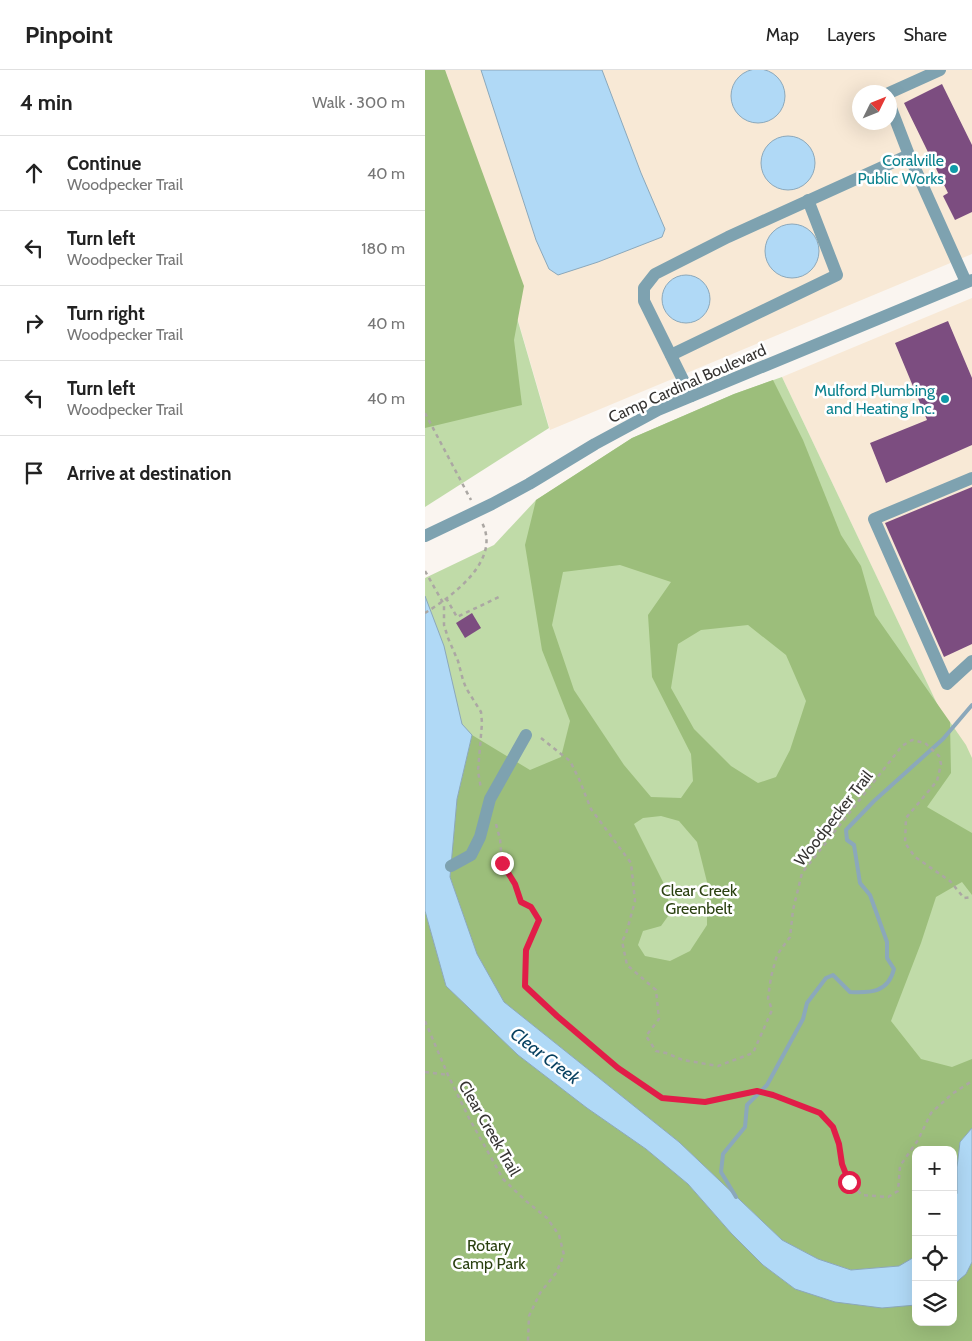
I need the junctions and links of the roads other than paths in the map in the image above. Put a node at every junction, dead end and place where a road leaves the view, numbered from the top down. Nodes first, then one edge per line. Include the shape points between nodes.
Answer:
1 (940, 70) edge
2 (897, 89) edge
3 (897, 124) edge
4 (909, 155) junction
5 (808, 200) junction
6 (969, 281) edge
7 (671, 355) junction
8 (691, 396) junction
9 (972, 478) edge
10 (425, 536) edge
11 (972, 661) edge
12 (527, 735) dead end
13 (451, 866) dead end

1 - 2 street
3 - 4 street
4 - 5 street
4 - 6 street
5 - 7 street via 655,274 644,288 644,301
5 - 7 street via 837,275
6 - 8 street, Camp Cardinal Boulevard
7 - 8 street
8 - 10 street, Camp Cardinal Boulevard via 658,410 529,484
9 - 11 street via 874,519 947,684
12 - 13 street via 490,798 480,837 471,855

